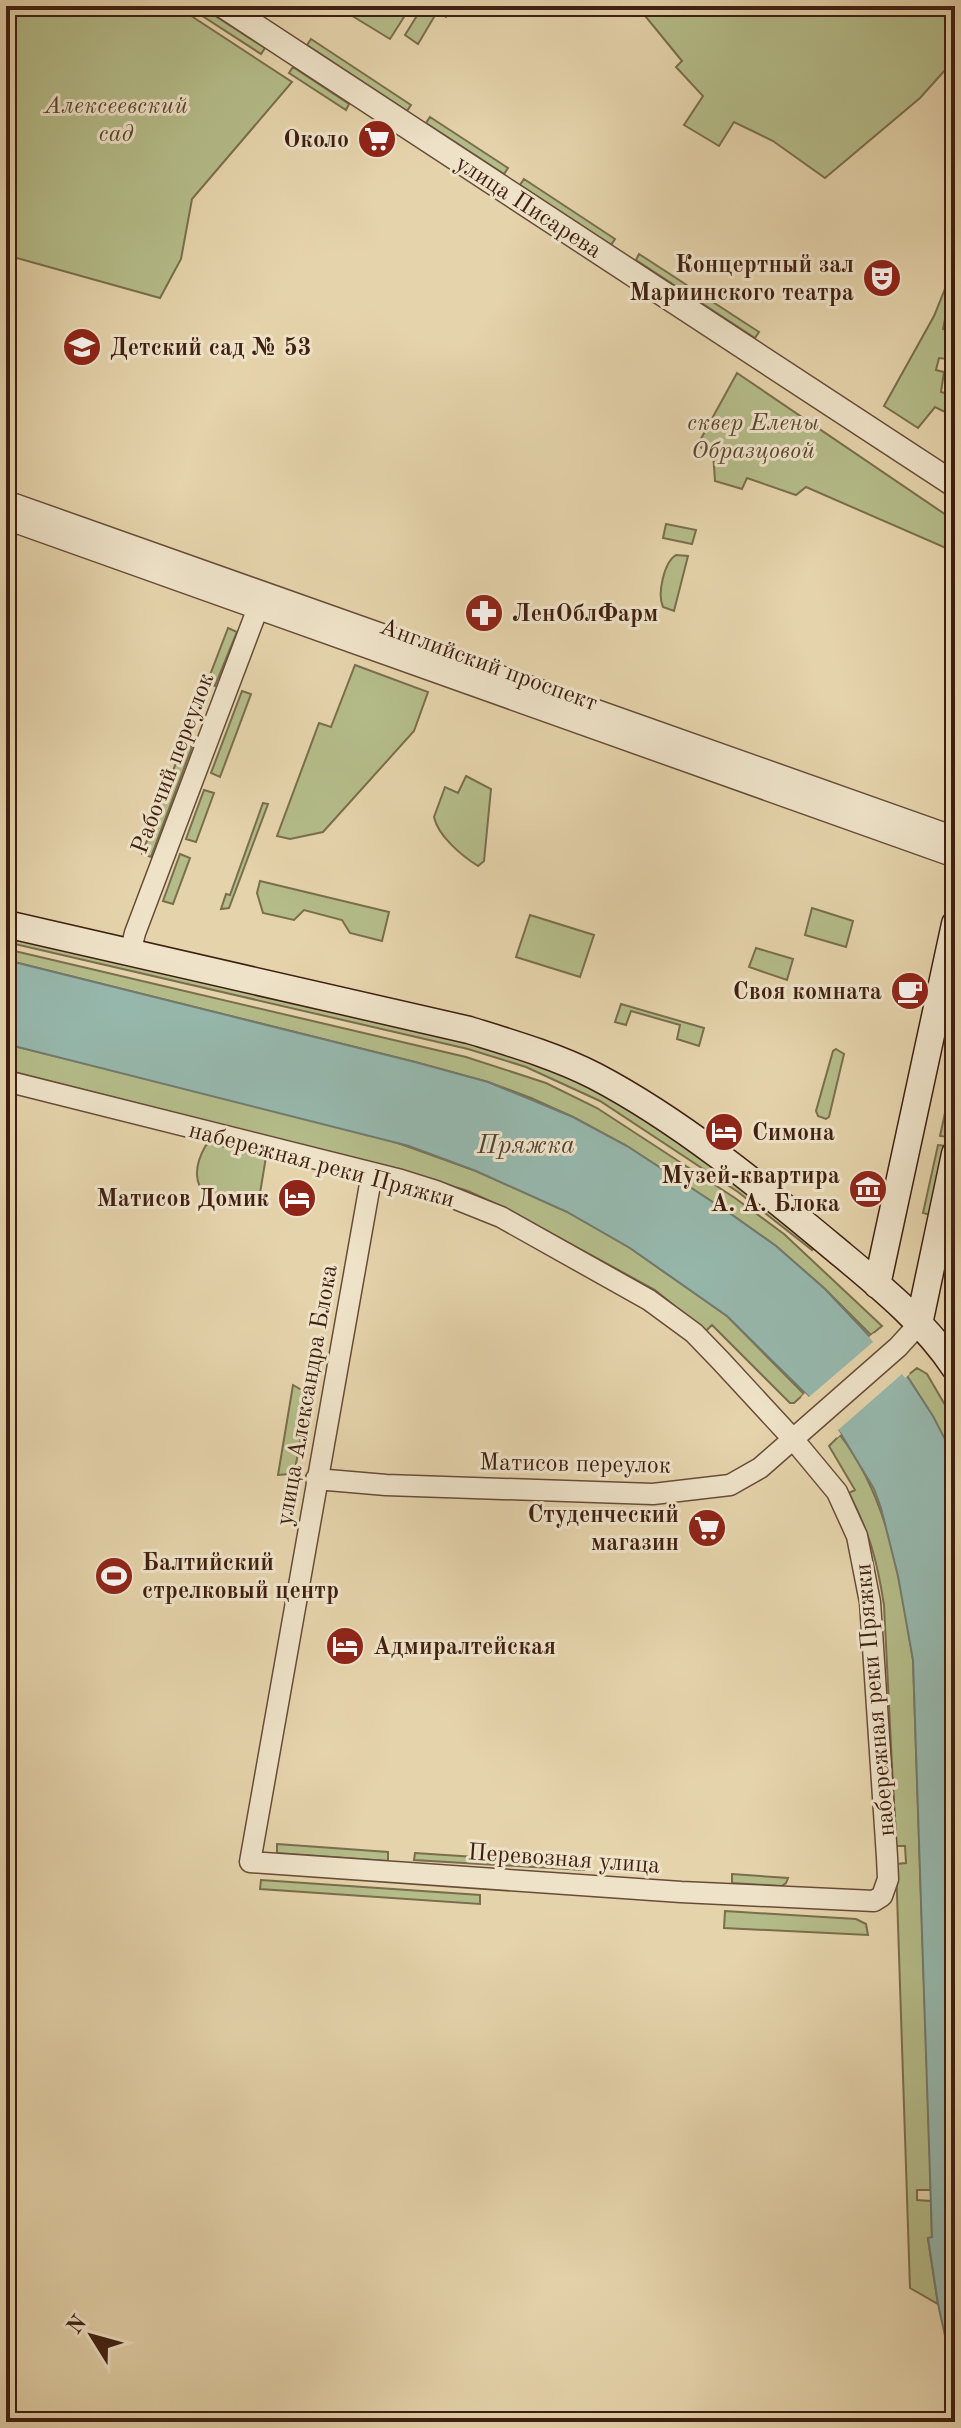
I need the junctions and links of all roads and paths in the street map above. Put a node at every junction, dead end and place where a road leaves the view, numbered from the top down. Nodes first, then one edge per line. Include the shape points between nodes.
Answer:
1 (224, 6) edge
2 (955, 485) edge
3 (6, 501) edge
4 (6, 519) edge
5 (261, 601) junction
6 (955, 837) edge
7 (955, 857) edge
8 (6, 924) edge
9 (955, 924) edge
10 (130, 953) junction
11 (6, 1081) edge
12 (955, 1154) edge
13 (372, 1173) junction
14 (877, 1285) junction
15 (919, 1324) junction
16 (955, 1368) edge
17 (793, 1439) junction
18 (316, 1479) junction
19 (250, 1862) joint
20 (874, 1901) joint

1 - 2 street, улица Писарева
3 - 5 street, Английский проспект
4 - 5 street, Английский проспект
5 - 6 street, Английский проспект
5 - 7 street, Английский проспект
5 - 10 street, Рабочий переулок
8 - 10 main road
9 - 14 main road
10 - 14 main road via 469,1030 593,1075 731,1165
11 - 13 street, набережная реки Пряжки
12 - 15 main road
13 - 17 street, набережная реки Пряжки via 501,1217 649,1300 694,1333
13 - 18 street, улица Александра Блока
14 - 15 main road
15 - 16 main road
15 - 17 street, Матисов переулок
17 - 18 street, Матисов переулок via 730,1485 653,1494
17 - 20 street, набережная реки Пряжки via 850,1516 870,1602 888,1879 882,1896
18 - 19 street, улица Александра Блока
19 - 20 street, Перевозная улица

